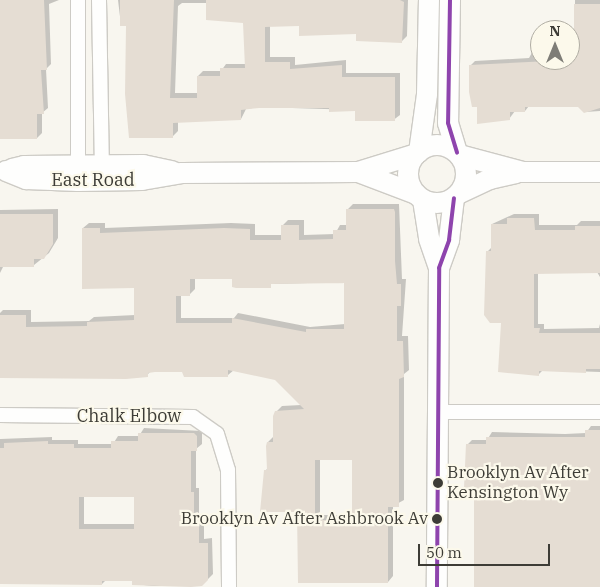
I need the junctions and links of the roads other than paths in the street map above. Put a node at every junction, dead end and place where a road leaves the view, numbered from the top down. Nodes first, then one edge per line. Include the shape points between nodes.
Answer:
1 (78, 0) edge
2 (99, 0) edge
3 (429, 0) edge
4 (445, 0) edge
5 (450, 0) edge
6 (418, 153) junction
7 (458, 154) junction
8 (3, 171) edge
9 (358, 172) junction
10 (523, 172) junction
11 (600, 172) edge
12 (78, 173) junction
13 (102, 173) junction
14 (457, 196) junction
15 (419, 197) junction
16 (439, 268) junction
17 (438, 412) junction
18 (600, 412) edge
19 (0, 415) edge
20 (229, 587) edge
21 (437, 587) edge

1 - 12 street
2 - 13 street
3 - 4 street
3 - 6 street via 427,94
5 - 7 street via 448,124
6 - 7 street via 441,146
6 - 9 street, East Road
6 - 15 street via 408,172
7 - 10 street
7 - 14 street via 466,172
8 - 12 street, East Road via 24,166
9 - 13 street, East Road via 181,173 143,165
9 - 15 street, East Road
10 - 11 street
10 - 14 street via 490,179
12 - 13 street, East Road
14 - 15 street via 440,203
14 - 16 street via 449,240
15 - 16 street
16 - 17 street
17 - 18 street
17 - 21 street
19 - 20 street, Chalk Elbow via 193,417 217,434 228,470

